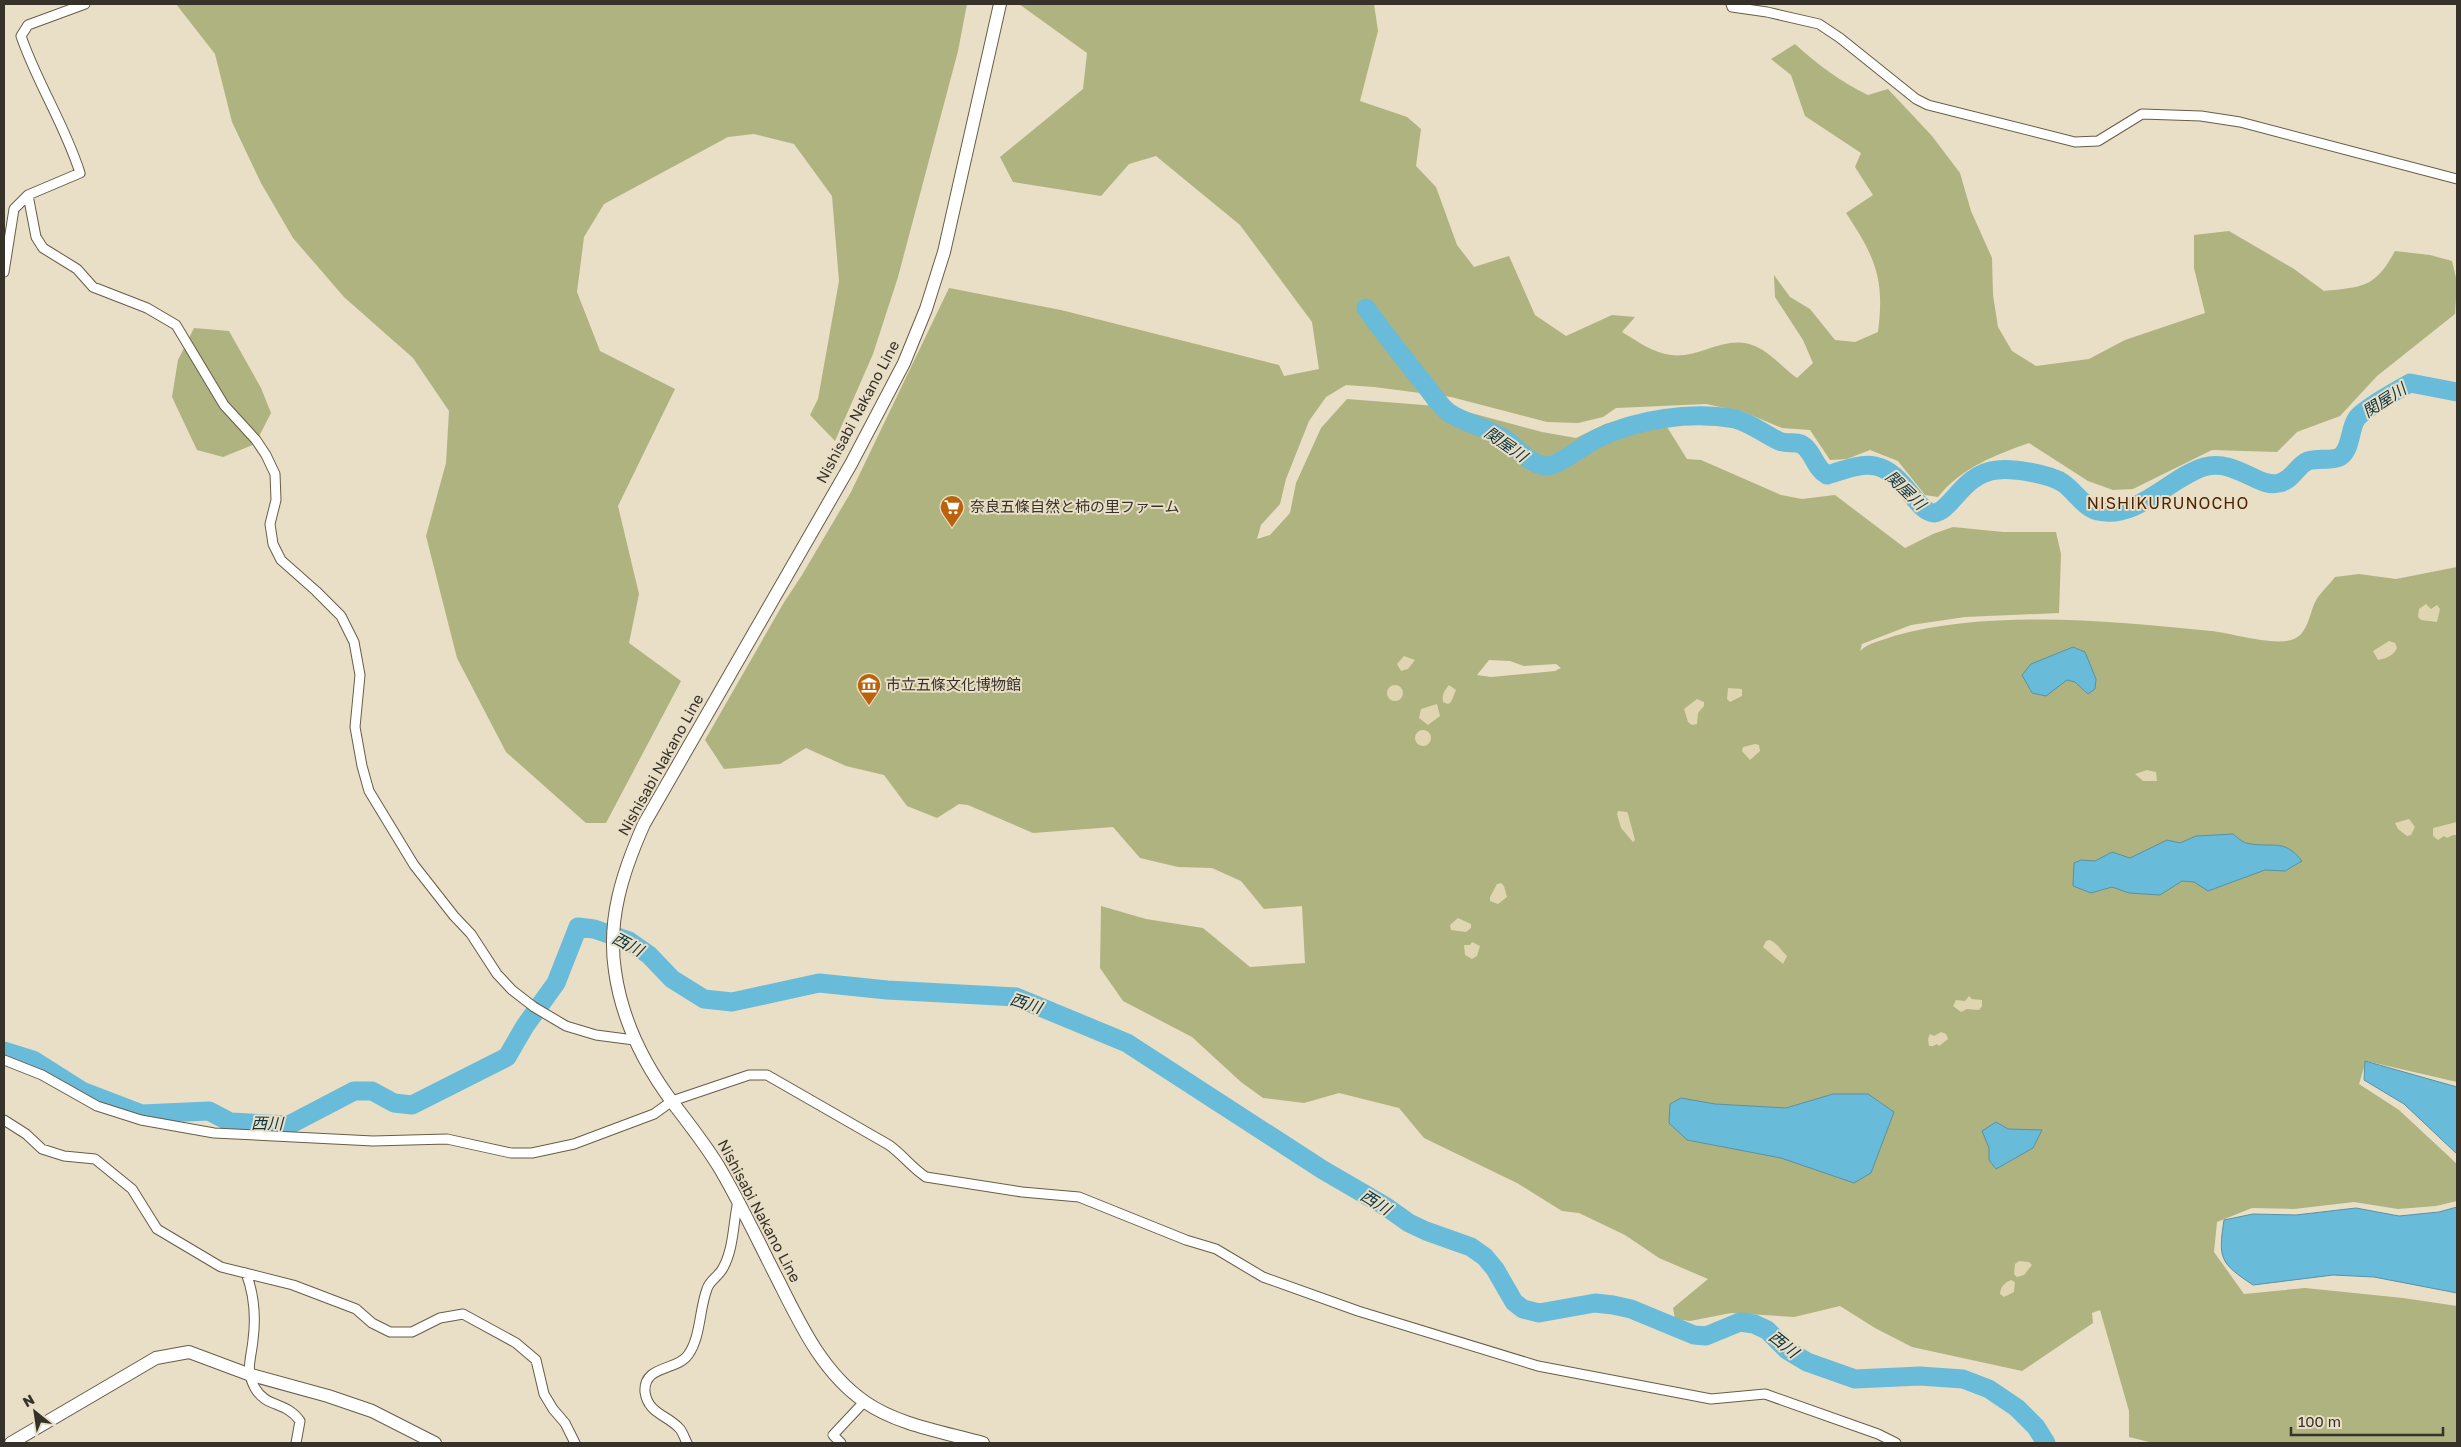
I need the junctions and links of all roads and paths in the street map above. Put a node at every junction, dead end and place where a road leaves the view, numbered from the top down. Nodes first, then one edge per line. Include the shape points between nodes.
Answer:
1 (86, 4) edge
2 (1000, 4) edge
3 (1731, 4) edge
4 (2457, 179) edge
5 (28, 195) junction
6 (4, 272) edge
7 (634, 1040) junction
8 (4, 1060) edge
9 (672, 1101) junction
10 (4, 1120) edge
11 (738, 1201) junction
12 (246, 1273) junction
13 (248, 1374) junction
14 (864, 1402) junction
15 (10, 1443) edge
16 (296, 1443) edge
17 (436, 1443) edge
18 (575, 1443) edge
19 (687, 1443) edge
20 (841, 1443) edge
21 (983, 1443) edge
22 (1896, 1443) edge

1 - 5 street via 28,25 21,36 80,173
2 - 7 main road, Nishisabi Nakano Line via 944,252 904,363 841,481 644,824 622,882 614,913 612,946 622,1008
3 - 4 street via 1732,7 1819,24 1928,106 2039,134 2075,142 2098,141 2142,114 2201,116 2240,122
5 - 6 street via 14,209
5 - 7 street via 36,237 43,248 76,269 93,286 147,308 176,325 224,405 266,455 275,474 276,500 270,524 273,544 281,560 341,616 354,642 360,675 355,727 362,766 369,791 414,865 472,934 497,974 512,990 566,1026 596,1035
7 - 9 main road, Nishisabi Nakano Line
8 - 9 street via 42,1075 97,1106 141,1120 214,1133 373,1141 446,1139 511,1153 532,1153 574,1144 654,1114
9 - 11 main road, Nishisabi Nakano Line via 699,1136
9 - 22 street via 749,1075 767,1075 900,1152 914,1170 926,1177 1079,1197 1216,1249 1263,1277 1538,1366 1711,1399 1766,1394
10 - 12 street via 42,1149 64,1156 94,1159 132,1189 157,1229 220,1267
11 - 14 main road, Nishisabi Nakano Line via 805,1333 822,1360
11 - 19 street via 730,1249 723,1268 707,1287 693,1348 686,1358 656,1371 647,1379 648,1402 656,1413 680,1430
12 - 13 street via 253,1291 254,1339
12 - 18 street via 293,1285 356,1309 372,1323 390,1332 412,1332 440,1318 463,1314 516,1343 536,1360 544,1394
13 - 15 main road via 189,1352 156,1358
13 - 16 street via 256,1391 270,1403 287,1407 300,1421
13 - 17 main road via 372,1411
14 - 20 street via 833,1435
14 - 21 main road, Nishisabi Nakano Line via 898,1419

